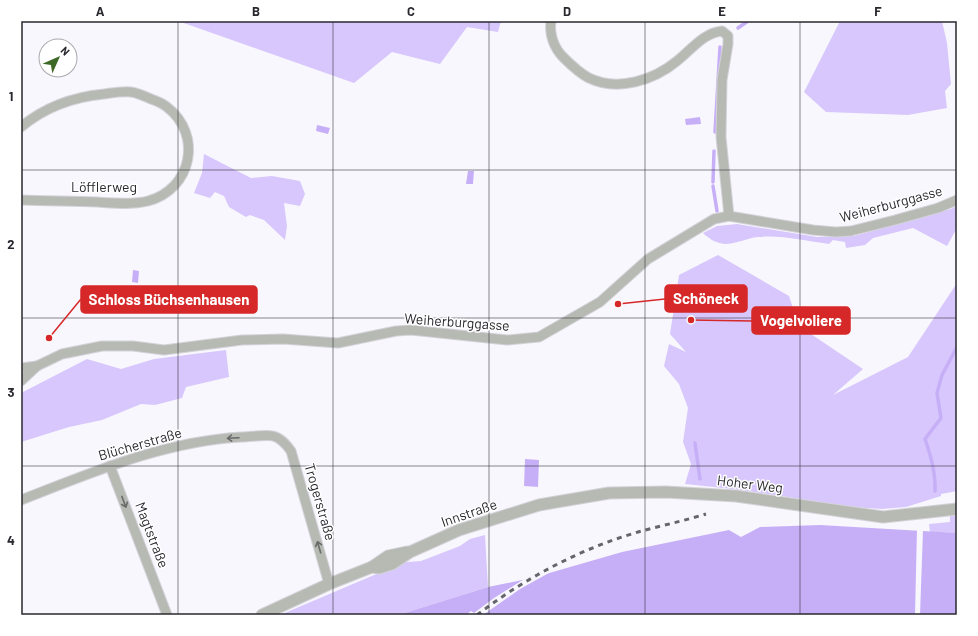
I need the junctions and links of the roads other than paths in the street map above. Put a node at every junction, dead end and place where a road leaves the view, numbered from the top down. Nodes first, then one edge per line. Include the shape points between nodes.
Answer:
1 (551, 21) edge
2 (21, 127) edge
3 (21, 200) edge
4 (957, 200) edge
5 (729, 216) junction
6 (37, 366) junction
7 (21, 368) edge
8 (21, 381) edge
9 (272, 436) joint
10 (110, 466) junction
11 (21, 500) edge
12 (539, 505) joint
13 (957, 509) edge
14 (330, 584) junction
15 (167, 615) edge
16 (262, 615) edge

1 - 5 street via 551,33 561,55 588,78 609,84 626,84 647,79 676,62 710,34 722,31 728,36 722,80 721,137
2 - 3 street, Löfflerweg via 43,111 66,101 132,92 162,103 174,113 186,133 189,151 184,174 176,185 165,194 148,201 118,203
4 - 5 street, Weiherburggasse via 938,208 851,231 812,230
5 - 6 street, Weiherburggasse via 714,219 648,259 600,302 539,337 507,340 411,330 338,344 282,339 242,340 164,350 102,346 62,354
6 - 7 street, Weiherburggasse
6 - 8 street, Weiherburggasse
9 -> 10 street, Blücherstraße via 226,438 173,447
14 -> 9 street, Trogerstraße via 291,451 285,442
10 - 11 street, Blücherstraße
10 -> 15 street, Magtstraße
12 - 13 street, Hoher Weg via 610,493 666,492 736,496 883,517
12 - 14 street, Innstraße via 460,530 410,552 388,556 372,567
14 - 16 street, Innstraße

